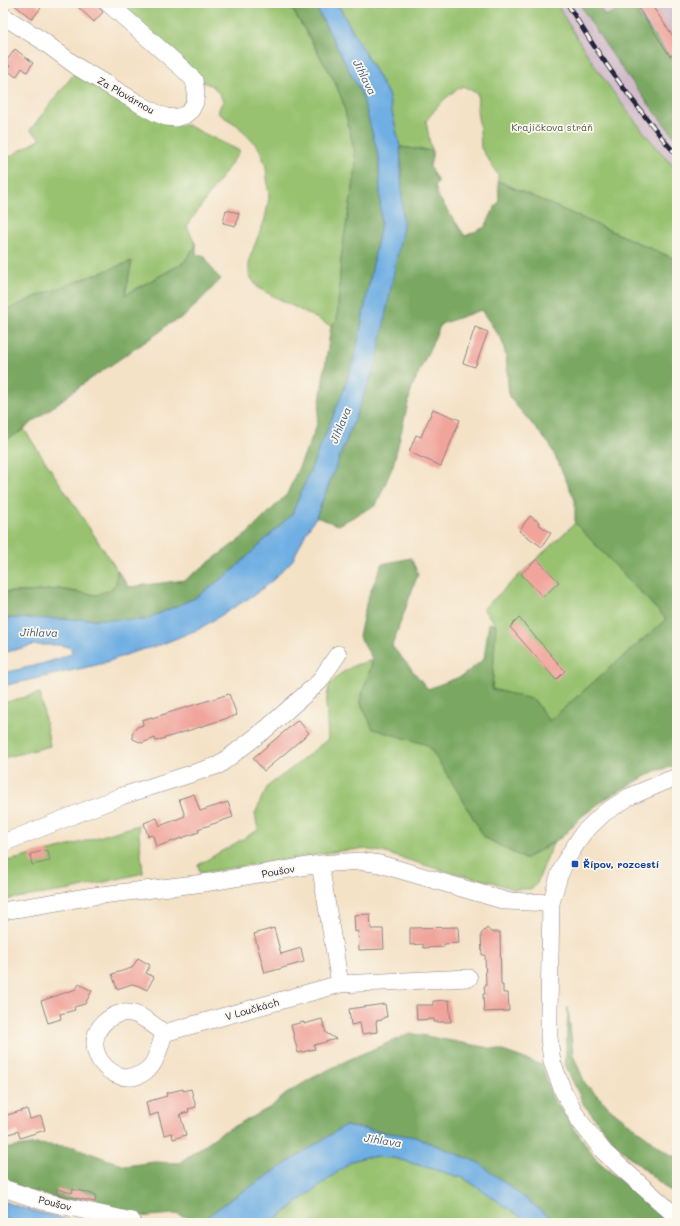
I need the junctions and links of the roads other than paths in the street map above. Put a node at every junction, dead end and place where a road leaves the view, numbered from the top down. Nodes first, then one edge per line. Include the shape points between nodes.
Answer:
1 (108, 3) edge
2 (3, 16) edge
3 (338, 654) dead end
4 (677, 777) edge
5 (3, 843) edge
6 (320, 864) junction
7 (551, 903) junction
8 (3, 911) edge
9 (469, 978) dead end
10 (340, 984) junction
11 (164, 1033) dead end
12 (3, 1188) edge
13 (677, 1217) edge
14 (132, 1220) dead end

1 - 2 street, Za Plovárnou via 194,80 195,102 185,115 175,118 156,113 79,68
3 - 5 street via 319,682 266,729 219,765 122,796
4 - 7 street via 629,796 593,822 566,860
6 - 7 street, Poušov via 360,861 380,864 506,901
6 - 8 street, Poušov
6 - 10 street
7 - 13 street via 549,1037 552,1062 563,1091 579,1120 604,1152
9 - 10 street, V Loučkách
10 - 11 street, V Loučkách
12 - 14 street, Poušov via 42,1201

